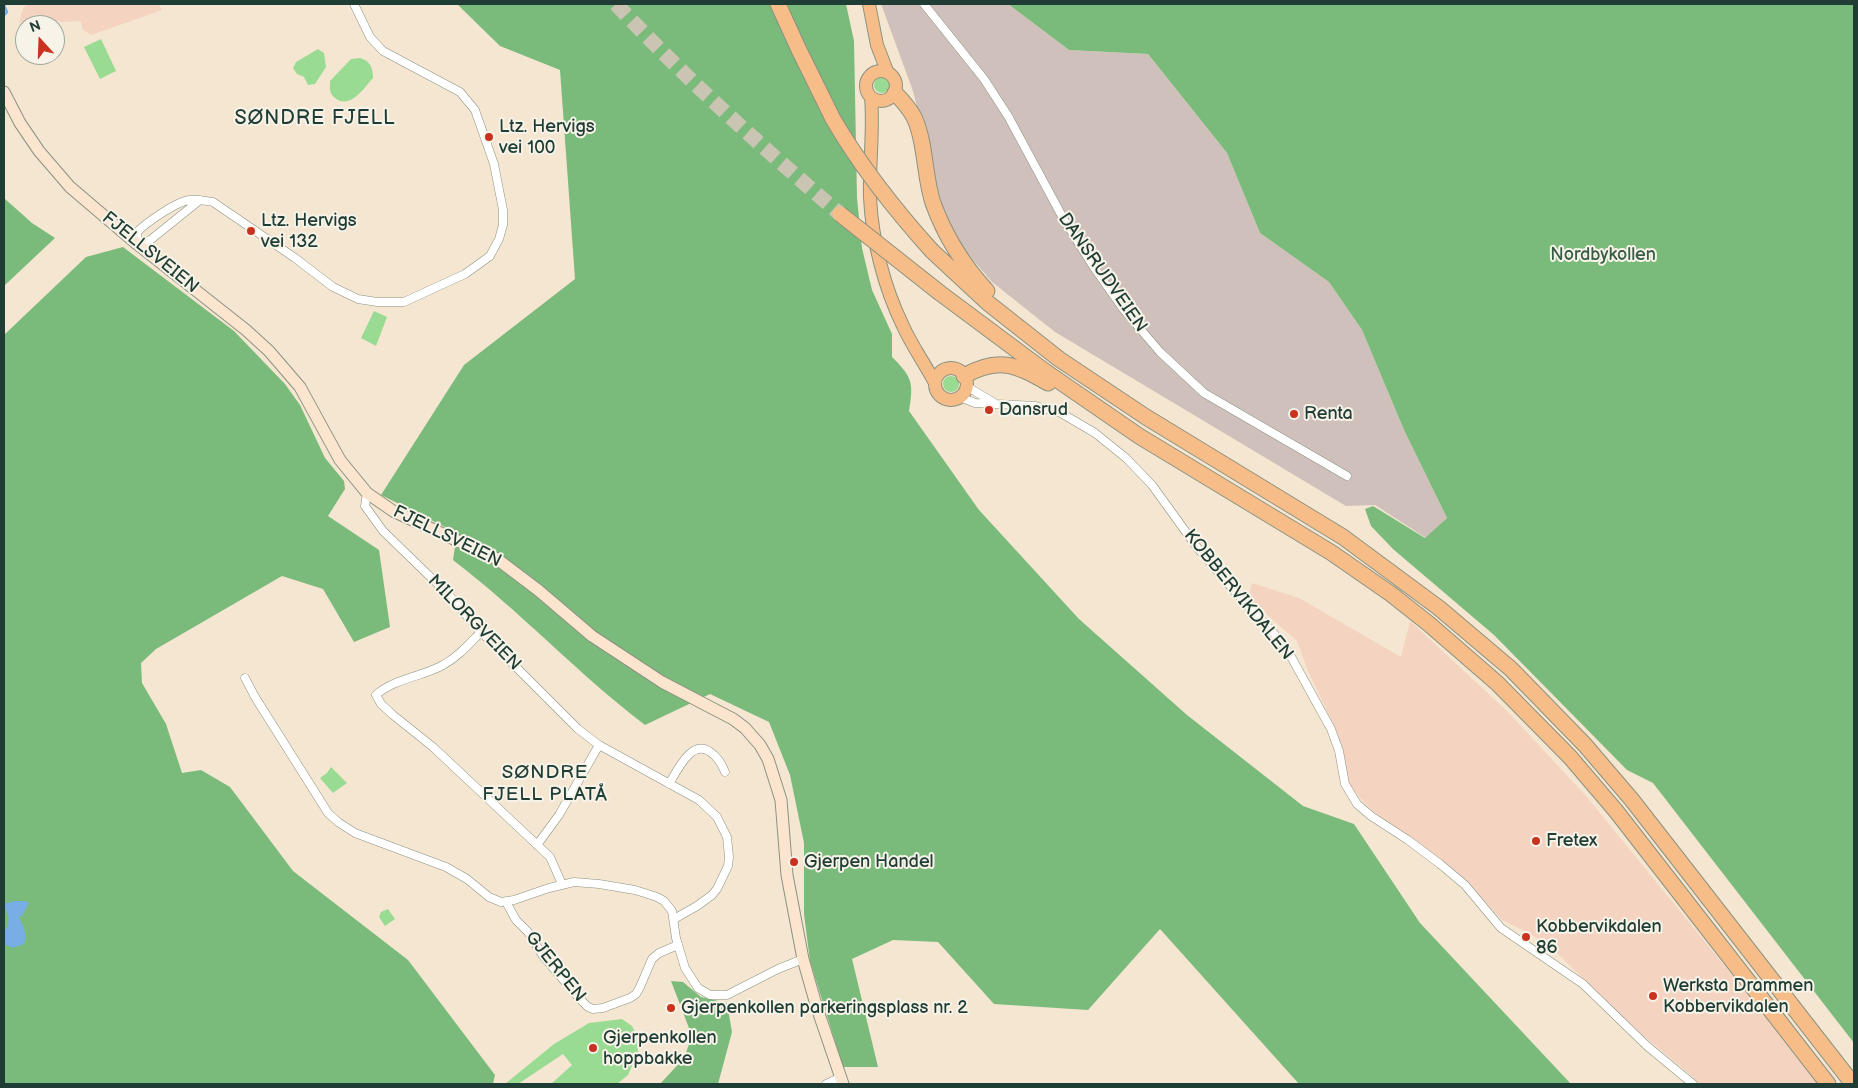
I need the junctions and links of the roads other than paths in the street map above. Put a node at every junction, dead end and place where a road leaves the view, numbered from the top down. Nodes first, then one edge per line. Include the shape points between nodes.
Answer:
1 (354, 4) edge
2 (778, 4) edge
3 (869, 4) edge
4 (924, 4) edge
5 (880, 72) junction
6 (4, 92) edge
7 (883, 97) junction
8 (200, 200) junction
9 (840, 214) tunnel mouth
10 (136, 244) junction
11 (921, 357) junction
12 (1059, 359) junction
13 (944, 370) junction
14 (965, 381) junction
15 (935, 383) junction
16 (960, 397) junction
17 (995, 403) junction
18 (1139, 436) junction
19 (1347, 476) dead end
20 (367, 493) junction
21 (481, 632) junction
22 (245, 678) dead end
23 (599, 745) junction
24 (725, 772) dead end
25 (669, 784) junction
26 (536, 845) junction
27 (562, 884) junction
28 (506, 902) junction
29 (674, 920) junction
30 (678, 945) junction
31 (803, 959) junction
32 (842, 1081) edge
33 (826, 1084) edge
34 (1693, 1084) edge
35 (1828, 1084) edge
36 (1853, 1084) edge

1 - 8 street via 370,37 383,51 460,92 475,110 492,156 503,210 500,239 490,256 465,274 404,302 358,299 333,287 213,202
2 - 12 highway, bridge via 833,119 885,196 932,251 988,303
3 - 5 main road
4 - 19 street, DANSRUDVEIEN via 984,79 1008,116 1063,218 1124,310 1160,352 1204,393
5 - 7 main road via 896,80 897,88
5 - 7 main road via 869,77 866,84 867,91
6 - 10 main road, FJELLSVEIEN via 20,123 48,163 70,187
7 - 11 main road via 873,131 870,198 887,286 908,338
7 - 12 highway via 909,109 915,120 933,202 950,242 988,292
8 - 10 street via 149,241
8 - 10 street via 186,200 144,224 137,232
9 - 18 highway, bridge via 1041,368
10 - 20 main road, FJELLSVEIEN via 269,351 300,386 340,460
11 - 13 main road
11 - 15 main road
12 - 36 highway via 1146,417 1343,537 1439,608 1511,669 1585,745 1632,800
13 - 14 main road via 955,369
13 - 15 main road
14 - 16 main road via 964,393
14 - 17 street, KOBBERVIKDALEN
14 - 18 highway via 990,365 1017,368 1050,384 1087,410
15 - 16 main road via 936,391 943,398
16 - 17 street, KOBBERVIKDALEN
17 - 34 street, KOBBERVIKDALEN via 1036,406 1061,413 1109,444 1140,472 1208,561 1289,653 1331,729 1345,784 1357,804 1440,864 1465,885 1501,928 1583,984 1647,1046
18 - 35 highway via 1332,553 1391,594 1498,683 1570,757 1616,811
20 - 21 street, MILORGVEIEN via 364,506 374,521 447,593
20 - 31 main road, FJELLSVEIEN via 393,511 497,559 573,622 614,651 662,682 733,719 752,735 768,759 781,800 787,875
21 - 23 street, MILORGVEIEN via 578,730
21 - 26 street via 455,658 442,666 376,694 382,704 433,747
22 - 28 street via 322,805 338,822 355,833 446,867 463,876 489,898
23 - 25 street, MILORGVEIEN
23 - 26 street via 559,815
24 - 25 street via 717,756 698,748 680,766
25 - 29 street, MILORGVEIEN via 699,800 717,816 725,831 729,857 722,880 712,895
26 - 27 street via 550,857
27 - 28 street
27 - 29 street via 592,883 650,894 668,906
28 - 30 street, GJERPEN via 543,956 579,998 593,1009 636,994 652,959
29 - 30 street
30 - 31 street via 691,980 703,992 718,996 735,992
31 - 32 main road, FJELLSVEIEN
32 - 33 street

